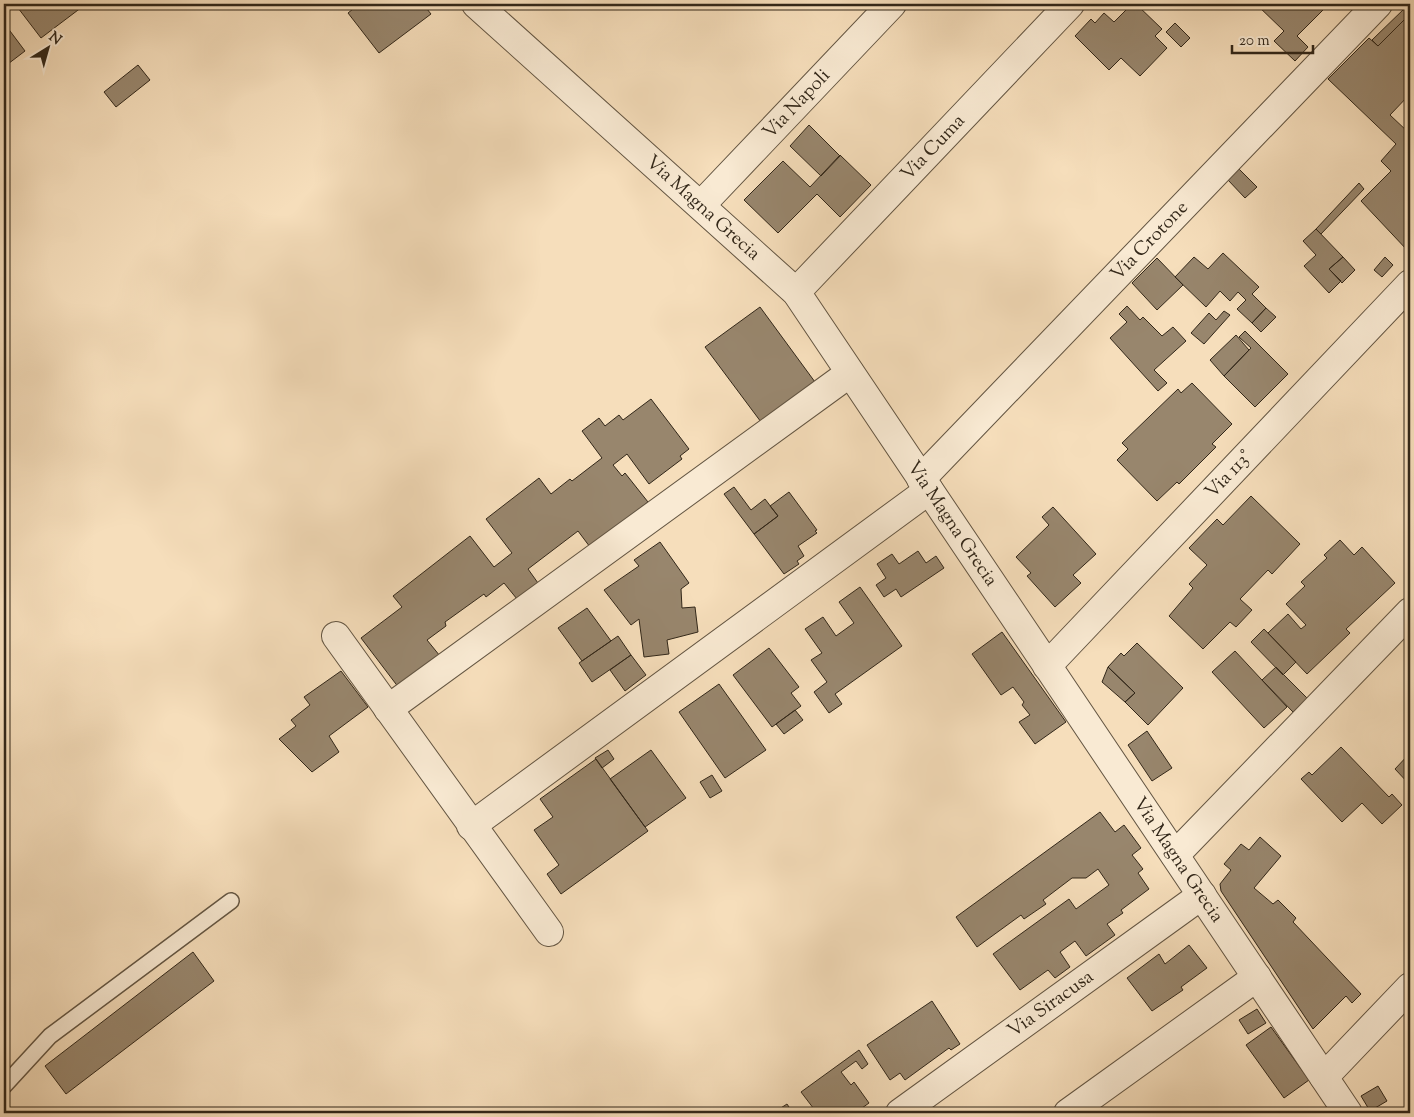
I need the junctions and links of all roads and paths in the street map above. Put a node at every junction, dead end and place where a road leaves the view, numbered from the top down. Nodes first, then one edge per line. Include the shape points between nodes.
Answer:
1 (476, 4) edge
2 (892, 4) edge
3 (1070, 4) edge
4 (1378, 4) edge
5 (701, 205) junction
6 (1410, 284) edge
7 (796, 292) junction
8 (850, 373) junction
9 (925, 485) junction
10 (1410, 612) edge
11 (336, 636) dead end
12 (1048, 666) junction
13 (388, 709) junction
14 (471, 826) junction
15 (1175, 855) junction
16 (1202, 895) junction
17 (230, 901) dead end
18 (549, 932) dead end
19 (1257, 977) junction
20 (1410, 986) edge
21 (1324, 1077) junction
22 (4, 1086) edge
23 (900, 1113) edge
24 (1068, 1113) edge
25 (1348, 1113) edge

1 - 5 street, Via Magna Grecia
2 - 5 street, Via Napoli
3 - 7 street, Via Cuma
4 - 9 street, Via Crotone
5 - 7 street, Via Magna Grecia
6 - 12 street, Via 113°
7 - 8 street, Via Magna Grecia
8 - 9 street, Via Magna Grecia
8 - 13 street
9 - 12 street, Via Magna Grecia
9 - 14 street, Via Crotone
10 - 15 street
11 - 13 street
12 - 15 street, Via Magna Grecia
13 - 14 street
14 - 18 street
15 - 16 street, Via Magna Grecia
16 - 19 street, Via Magna Grecia
16 - 23 street, Via Siracusa
17 - 22 lane via 50,1036
19 - 21 street, Via Magna Grecia
19 - 24 street
20 - 21 street
21 - 25 street, Via Magna Grecia

